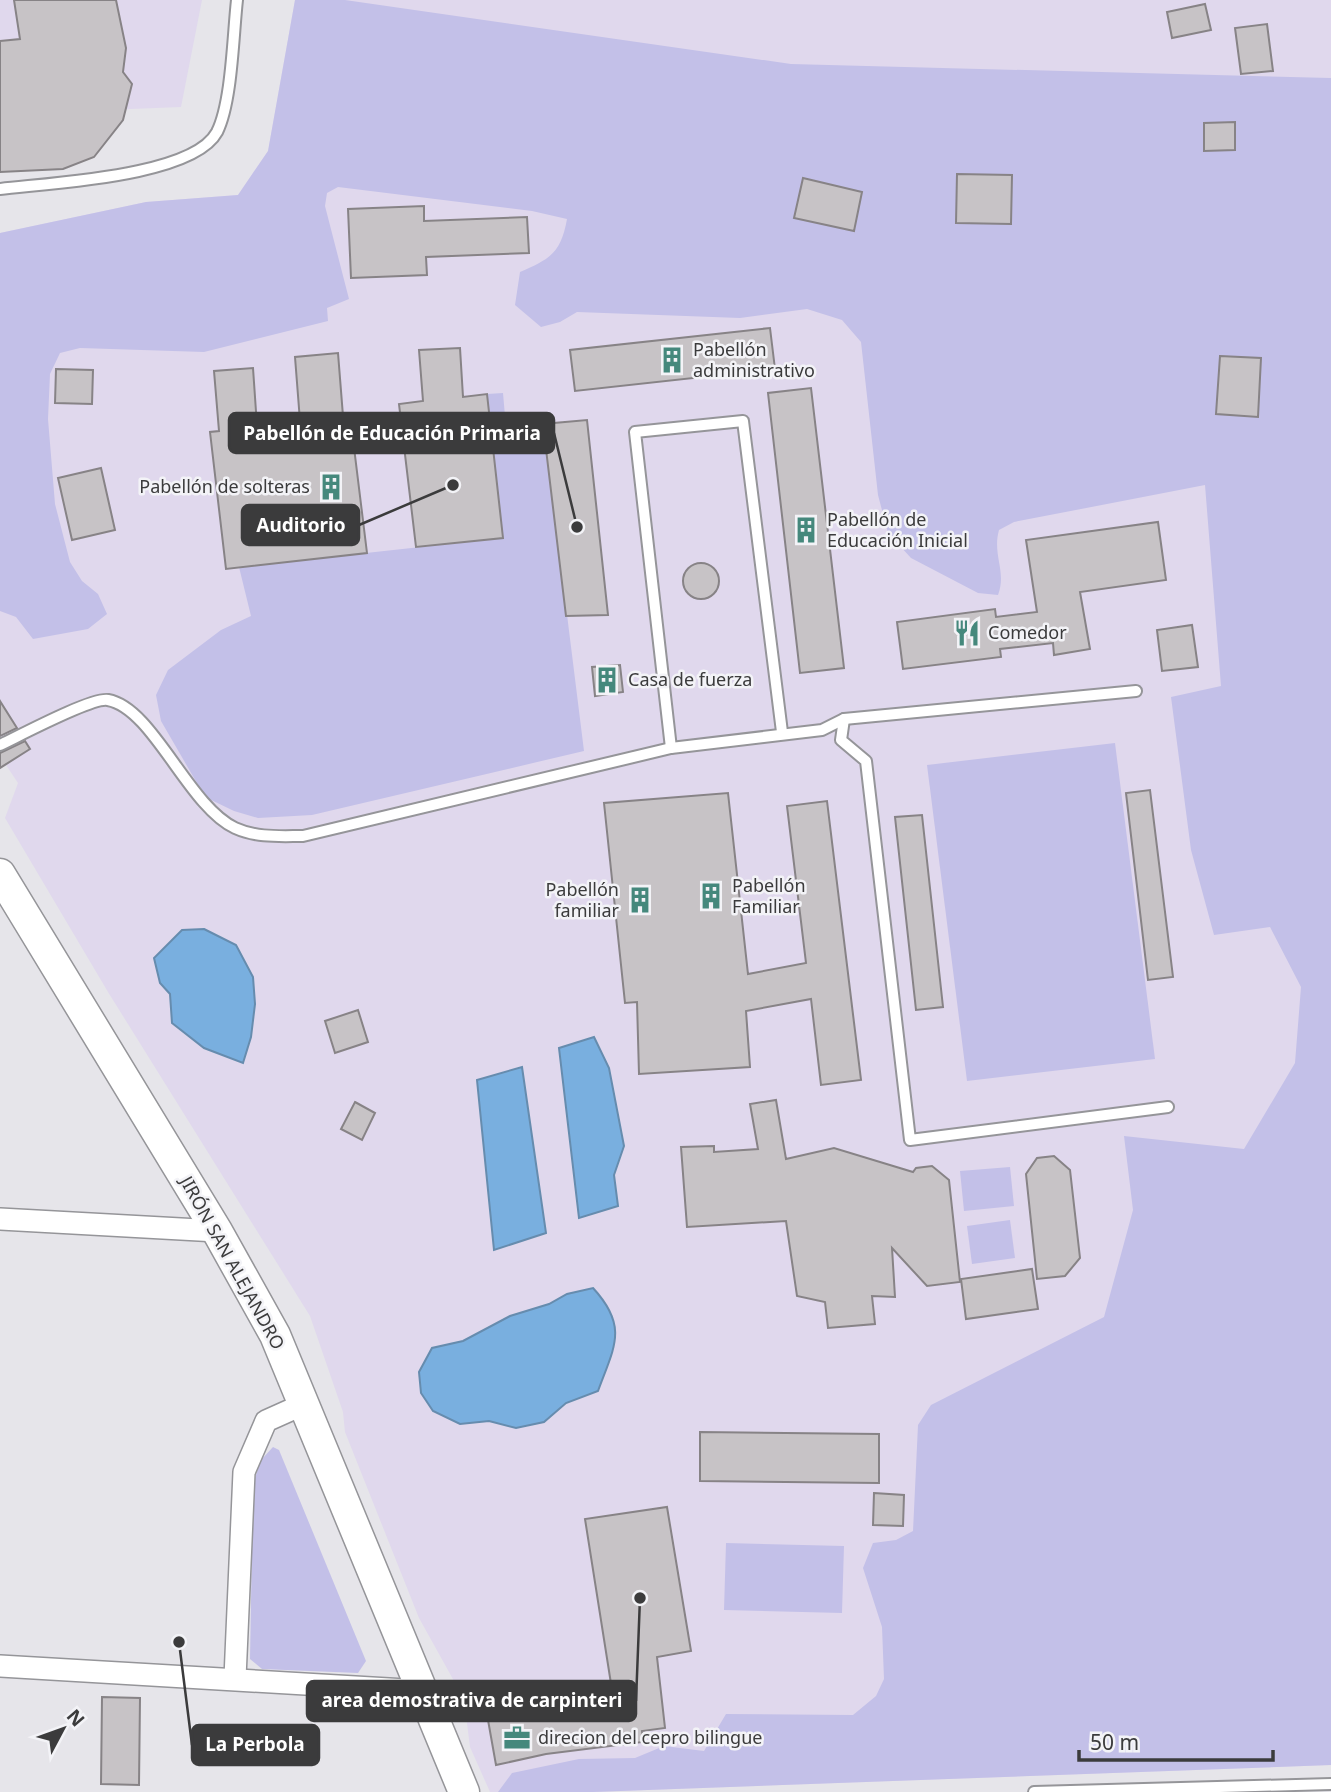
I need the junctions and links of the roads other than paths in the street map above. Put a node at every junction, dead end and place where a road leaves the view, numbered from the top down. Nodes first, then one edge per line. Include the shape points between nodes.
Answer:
1 (237, 0) edge
2 (0, 189) edge
3 (1136, 691) dead end
4 (844, 719) junction
5 (782, 733) junction
6 (0, 746) edge
7 (671, 748) junction
8 (0, 874) edge
9 (1168, 1107) dead end
10 (0, 1219) edge
11 (217, 1231) junction
12 (304, 1404) junction
13 (0, 1666) edge
14 (236, 1678) junction
15 (423, 1691) junction
16 (1331, 1784) edge
17 (464, 1792) edge
18 (1034, 1792) edge

1 - 2 lane via 225,109 207,144 166,166
3 - 4 lane
4 - 5 lane via 822,730
4 - 9 lane via 841,740 866,761 910,1140
5 - 7 lane
5 - 7 lane via 743,421 635,432
6 - 7 lane via 83,705 107,699 132,710 185,780 233,827 257,836 303,836
8 - 11 street, JIRÓN SAN ALEJANDRO
10 - 11 street
11 - 12 street, JIRÓN SAN ALEJANDRO via 275,1335
12 - 14 street via 266,1421 244,1472
12 - 15 street, JIRÓN SAN ALEJANDRO
13 - 14 street
14 - 15 street
15 - 17 street, JIRÓN SAN ALEJANDRO
16 - 18 lane

